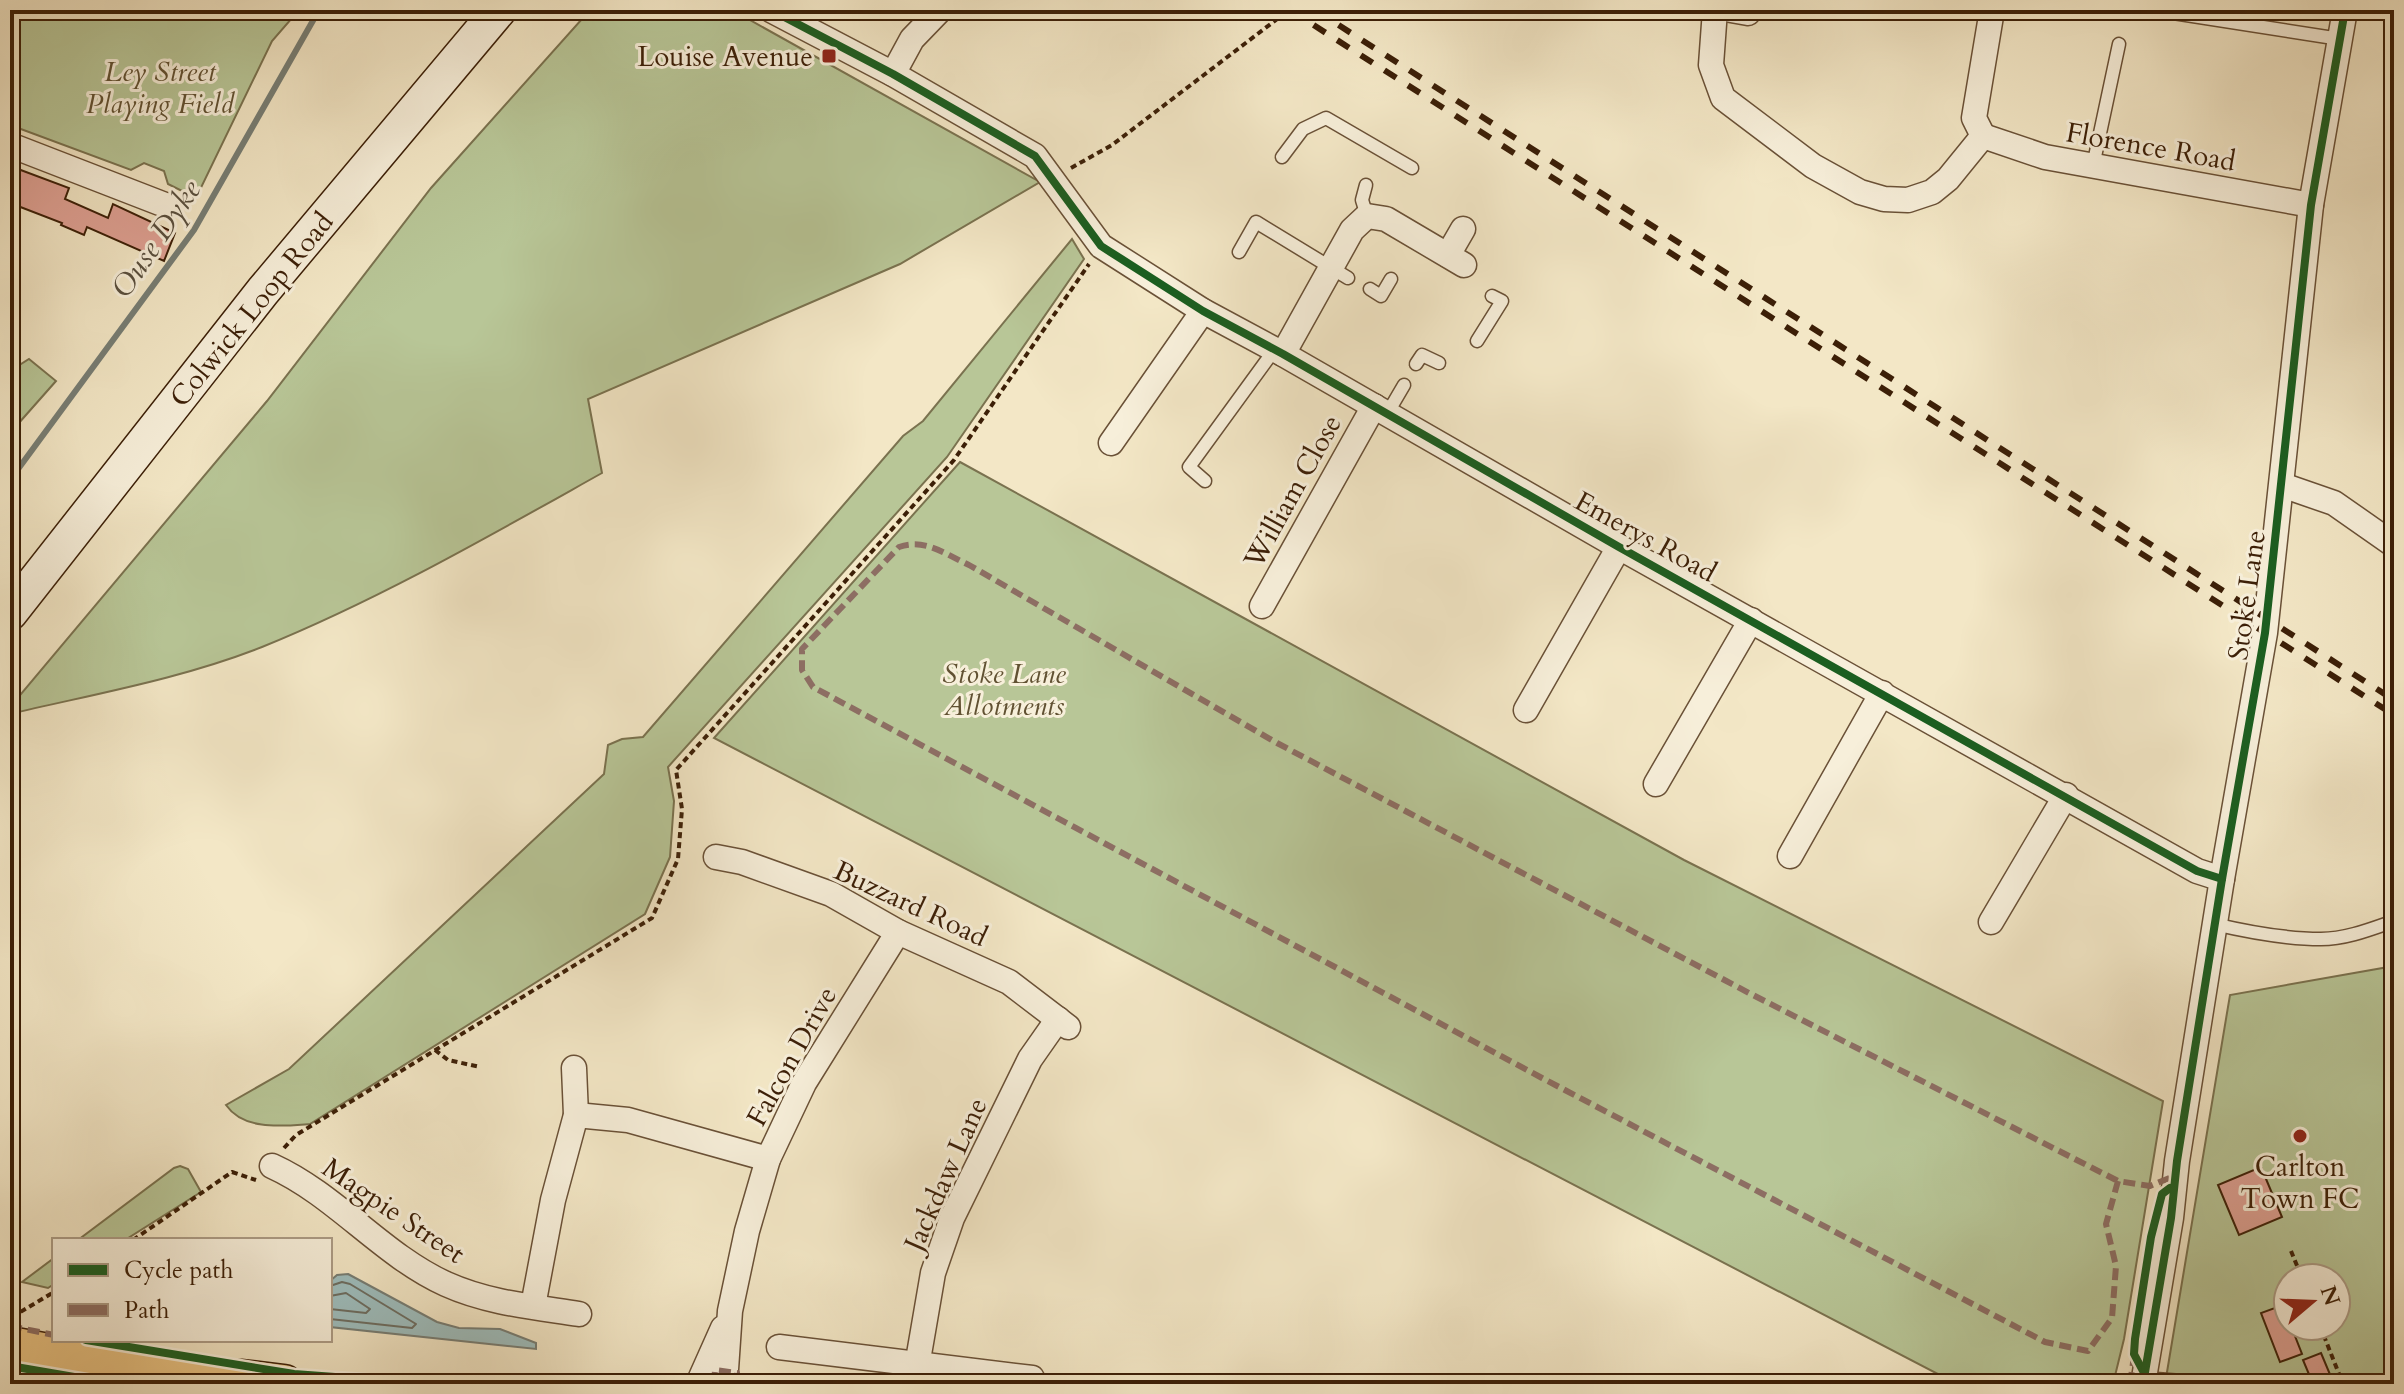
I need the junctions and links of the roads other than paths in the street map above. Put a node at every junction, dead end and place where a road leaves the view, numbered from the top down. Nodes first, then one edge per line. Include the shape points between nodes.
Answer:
1 (499, 10) edge
2 (771, 10) edge
3 (940, 10) edge
4 (1715, 10) edge
5 (1992, 10) edge
6 (2154, 10) edge
7 (2345, 10) edge
8 (2340, 39) junction
9 (2119, 44) dead end
10 (893, 74) junction
11 (1983, 136) junction
12 (10, 145) edge
13 (1282, 157) dead end
14 (2093, 166) junction
15 (1412, 168) dead end
16 (1366, 185) dead end
17 (165, 205) dead end
18 (2311, 205) junction
19 (1367, 216) junction
20 (1463, 229) dead end
21 (1239, 252) dead end
22 (1339, 273) junction
23 (1391, 279) dead end
24 (1370, 289) dead end
25 (1492, 296) dead end
26 (1203, 311) junction
27 (1477, 341) dead end
28 (1279, 352) junction
29 (1439, 363) dead end
30 (1416, 364) dead end
31 (1404, 385) dead end
32 (1381, 410) junction
33 (1111, 443) dead end
34 (1205, 481) dead end
35 (2282, 485) junction
36 (2394, 545) edge
37 (1619, 547) junction
38 (1262, 606) dead end
39 (10, 613) edge
40 (1751, 620) junction
41 (1882, 693) junction
42 (1526, 710) dead end
43 (1655, 784) dead end
44 (2066, 795) junction
45 (1790, 856) dead end
46 (716, 857) dead end
47 (2222, 879) junction
48 (2394, 921) edge
49 (1991, 922) dead end
50 (2214, 924) junction
51 (898, 932) junction
52 (1063, 1023) joint
53 (574, 1068) dead end
54 (576, 1115) junction
55 (768, 1159) junction
56 (272, 1166) road end
57 (533, 1306) junction
58 (730, 1311) junction
59 (579, 1314) dead end
60 (10, 1346) edge
61 (779, 1347) dead end
62 (917, 1366) junction
63 (1032, 1378) dead end
64 (2143, 1381) edge
65 (2182, 1381) dead end
66 (215, 1384) edge
67 (284, 1384) edge
68 (698, 1384) edge
69 (725, 1384) edge

1 - 39 main road, Colwick Loop Road via 263,291
2 - 10 street, Emerys Road
3 - 10 street via 912,39
4 - 11 street via 1711,65 1723,98 1813,166 1860,192 1908,200 1932,192
5 - 11 street via 1974,118
6 - 8 lane
7 - 8 street, Stoke Lane
8 - 18 street, Stoke Lane
9 - 14 lane
10 - 26 street, Emerys Road via 1035,156 1101,246
11 - 14 street, Florence Road
12 - 17 street
13 - 15 lane via 1303,129 1326,118 1381,155
14 - 18 street, Florence Road
16 - 19 lane via 1362,200
18 - 35 street, Stoke Lane
19 - 20 street via 1386,219 1460,265
19 - 22 street via 1352,230
21 - 22 lane via 1256,222
22 - 28 street
23 - 24 lane via 1381,296
25 - 27 lane via 1502,301
26 - 28 street, Emerys Road
26 - 33 street
28 - 32 street, Emerys Road
28 - 34 lane via 1189,467
29 - 30 lane via 1422,355
31 - 32 lane
32 - 37 street, Emerys Road
32 - 38 street, William Close
35 - 36 street via 2334,503
35 - 47 street, Stoke Lane via 2265,633
37 - 40 street, Emerys Road
37 - 42 street
40 - 41 street, Emerys Road
40 - 43 street
41 - 44 street, Emerys Road
41 - 45 street
44 - 47 street, Emerys Road via 2197,871
44 - 49 street
46 - 51 street, Buzzard Road via 831,894
47 - 50 street, Stoke Lane
48 - 50 lane via 2322,939
50 - 64 street, Stoke Lane
51 - 52 street, Buzzard Road via 1009,982
51 - 55 street, Falcon Drive via 798,1093
52 - 62 street, Jackdaw Lane via 1030,1059 952,1218 933,1273
53 - 54 street
54 - 55 street via 628,1120
54 - 57 street
55 - 58 street, Falcon Drive
56 - 57 street, Magpie Street via 446,1284 478,1297
57 - 59 street, Magpie Street
58 - 68 street, Falcon Drive
58 - 69 street, Falcon Drive
60 - 66 main road
61 - 62 street
62 - 63 street
64 - 65 lane
66 - 67 main road via 242,1379

